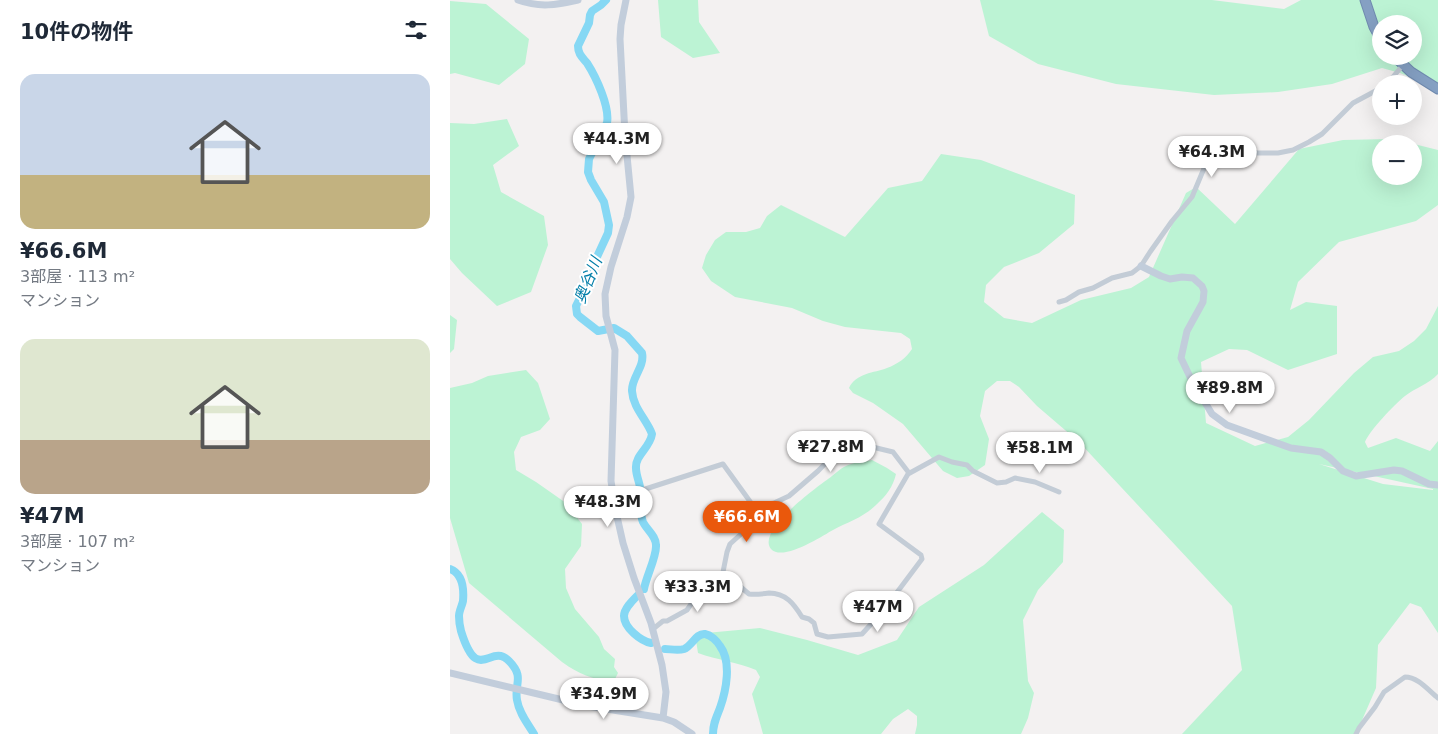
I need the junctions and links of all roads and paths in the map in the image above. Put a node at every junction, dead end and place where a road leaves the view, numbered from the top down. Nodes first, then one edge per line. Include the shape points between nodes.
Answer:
1 (518, 0) edge
2 (578, 0) edge
3 (626, 0) edge
4 (1365, 0) edge
5 (1372, 21) edge
6 (1403, 65) joint
7 (1395, 75) edge
8 (1438, 88) edge
9 (1372, 93) edge
10 (1142, 266) junction
11 (1059, 302) dead end
12 (909, 473) junction
13 (1438, 485) edge
14 (1059, 492) dead end
15 (754, 508) junction
16 (616, 512) junction
17 (723, 572) junction
18 (652, 629) junction
19 (450, 673) edge
20 (1438, 698) edge
21 (663, 718) junction
22 (692, 734) edge
23 (1356, 734) edge

1 - 2 main road via 542,6
3 - 16 main road via 620,47 631,197 605,294 615,350 611,481
4 - 5 highway
6 - 7 street
6 - 8 highway
9 - 10 street via 1353,104 1322,134 1293,150 1257,153 1238,144 1223,146 1211,158 1192,197
10 - 11 street
10 - 13 main road via 1170,279 1193,278 1202,286 1203,302 1187,331 1181,358 1216,418 1290,448 1321,452 1343,471 1356,476 1394,470
12 - 14 street via 939,457 967,464 973,471 997,482 1015,478
12 - 15 street via 893,452 852,442 844,444 789,496
12 - 17 street via 879,524 922,559 863,634 828,637 817,634 814,623 802,617 790,600 780,594 749,594
15 - 16 street via 723,464 636,492 626,498
15 - 17 street via 741,534 730,544
16 - 18 main road
17 - 18 street via 702,588 687,610
18 - 21 main road via 666,692
19 - 21 main road via 588,706
20 - 23 street via 1412,677 1405,677 1384,692
21 - 22 main road

